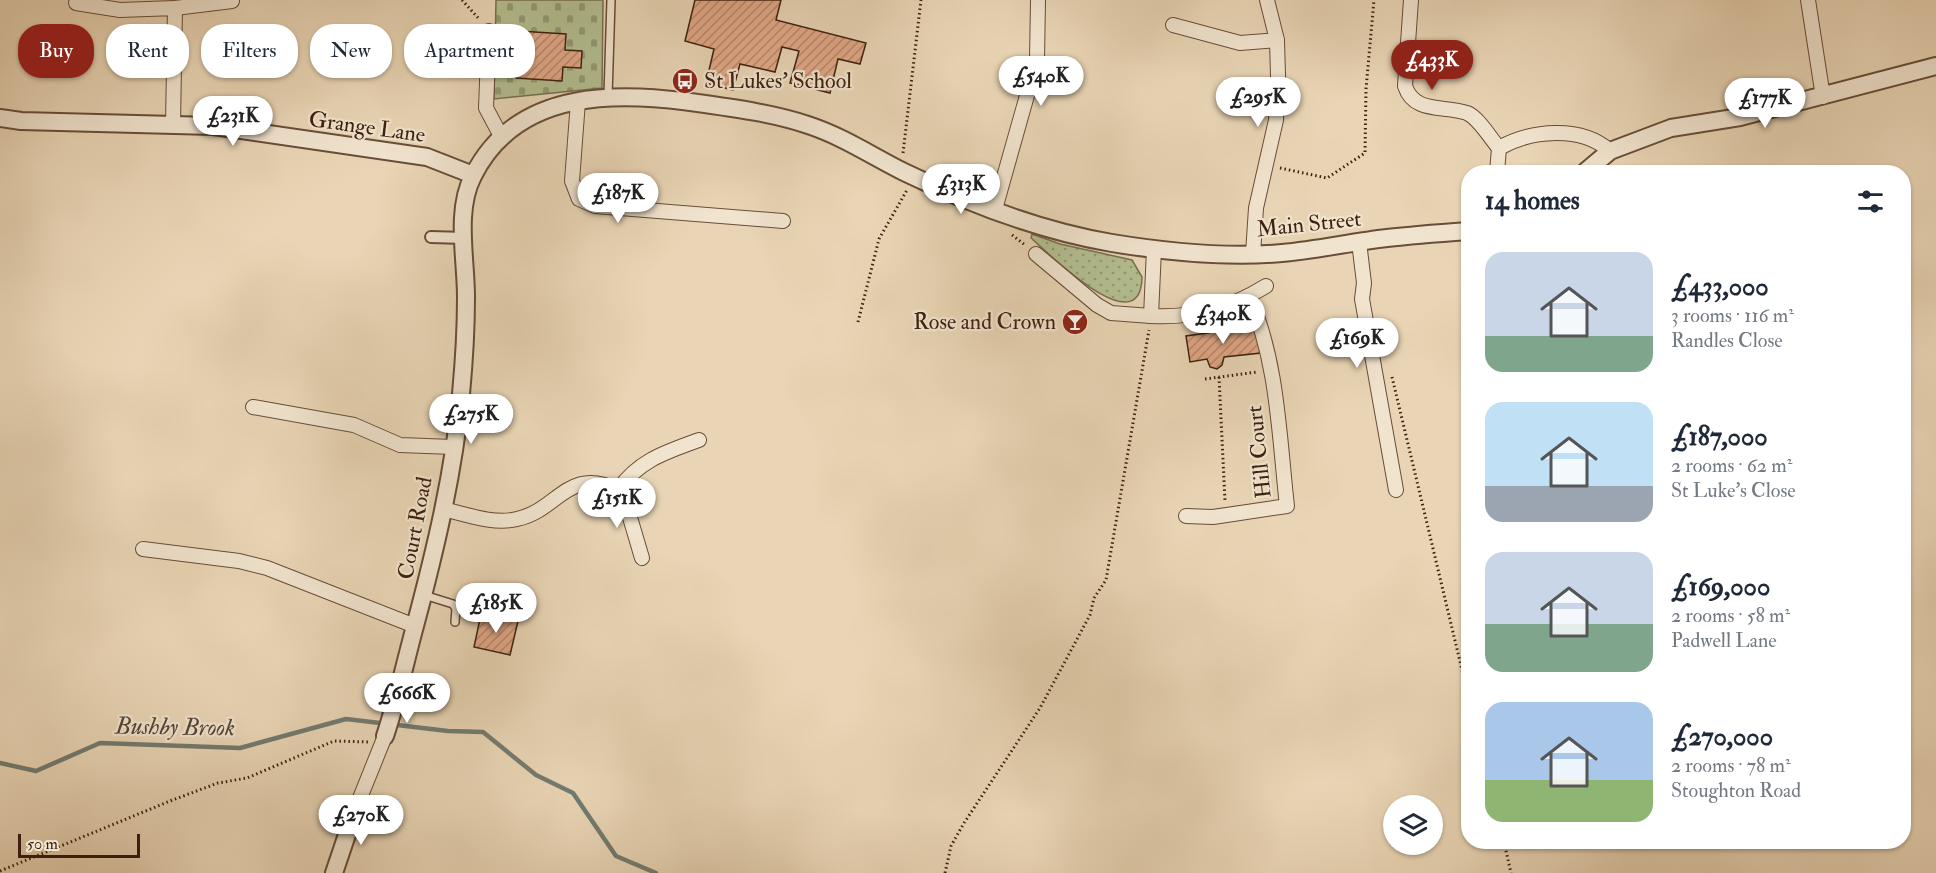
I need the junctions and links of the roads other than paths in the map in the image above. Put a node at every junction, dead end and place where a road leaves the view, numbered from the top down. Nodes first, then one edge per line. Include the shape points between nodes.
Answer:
1 (611, 0) edge
2 (1038, 0) edge
3 (1267, 0) edge
4 (1411, 0) edge
5 (1808, 0) edge
6 (232, 1) edge
7 (75, 2) edge
8 (175, 8) junction
9 (1173, 25) dead end
10 (1277, 40) junction
11 (1936, 66) edge
12 (487, 78) edge
13 (608, 96) junction
14 (1822, 97) junction
15 (578, 102) junction
16 (0, 118) edge
17 (173, 124) junction
18 (502, 138) junction
19 (1499, 148) junction
20 (1610, 151) junction
21 (1498, 165) edge
22 (1594, 165) edge
23 (473, 175) junction
24 (995, 209) junction
25 (783, 221) dead end
26 (1461, 232) edge
27 (431, 237) dead end
28 (464, 238) junction
29 (1359, 242) junction
30 (1154, 249) junction
31 (1036, 254) dead end
32 (1253, 254) junction
33 (1266, 286) dead end
34 (1249, 296) junction
35 (1151, 316) junction
36 (254, 407) dead end
37 (699, 440) dead end
38 (453, 447) junction
39 (618, 490) junction
40 (1396, 490) dead end
41 (443, 509) junction
42 (1186, 516) dead end
43 (143, 549) dead end
44 (642, 558) dead end
45 (424, 595) junction
46 (455, 622) dead end
47 (415, 626) junction
48 (384, 740) joint
49 (356, 808) joint
50 (334, 873) edge

1 - 13 lane
2 - 24 street via 1037,60
3 - 10 street
4 - 19 street via 1405,86 1408,94 1422,105 1468,114
5 - 14 street
6 - 8 street
7 - 8 street via 120,10
8 - 17 street
9 - 10 street via 1240,43
10 - 32 street via 1276,120 1256,208
11 - 14 street
12 - 18 street via 486,108
13 - 15 street, Main Street
13 - 24 street, Main Street via 642,96 784,118 813,127 907,173
14 - 20 street via 1740,117 1671,128
15 - 18 street, Main Street via 533,116
15 - 25 street via 572,181 579,199 594,206
16 - 17 street, Grange Lane via 21,122
17 - 23 street, Grange Lane via 213,126 427,157
18 - 23 street, Main Street
19 - 20 street via 1512,140 1560,133 1592,139
19 - 21 street
20 - 22 street
23 - 28 street, Court Road via 464,205
24 - 30 street, Main Street via 1064,232
26 - 29 street, Main Street
27 - 28 street
28 - 38 street, Court Road via 464,355
29 - 32 street, Main Street
29 - 40 street via 1362,299
30 - 32 street, Main Street
30 - 35 street
31 - 35 street via 1111,313
33 - 34 street
34 - 35 street via 1196,315
34 - 42 street, Hill Court via 1262,324 1272,370 1287,506
36 - 38 street via 354,425 400,445
37 - 39 street via 649,459
38 - 41 street, Court Road
39 - 41 street via 602,483 579,484 515,520 488,519
39 - 44 street
41 - 45 street, Court Road
43 - 47 street via 267,568
45 - 46 lane via 453,604
45 - 47 street, Court Road
47 - 48 street, Court Road
48 - 49 street, Court Road
49 - 50 street

